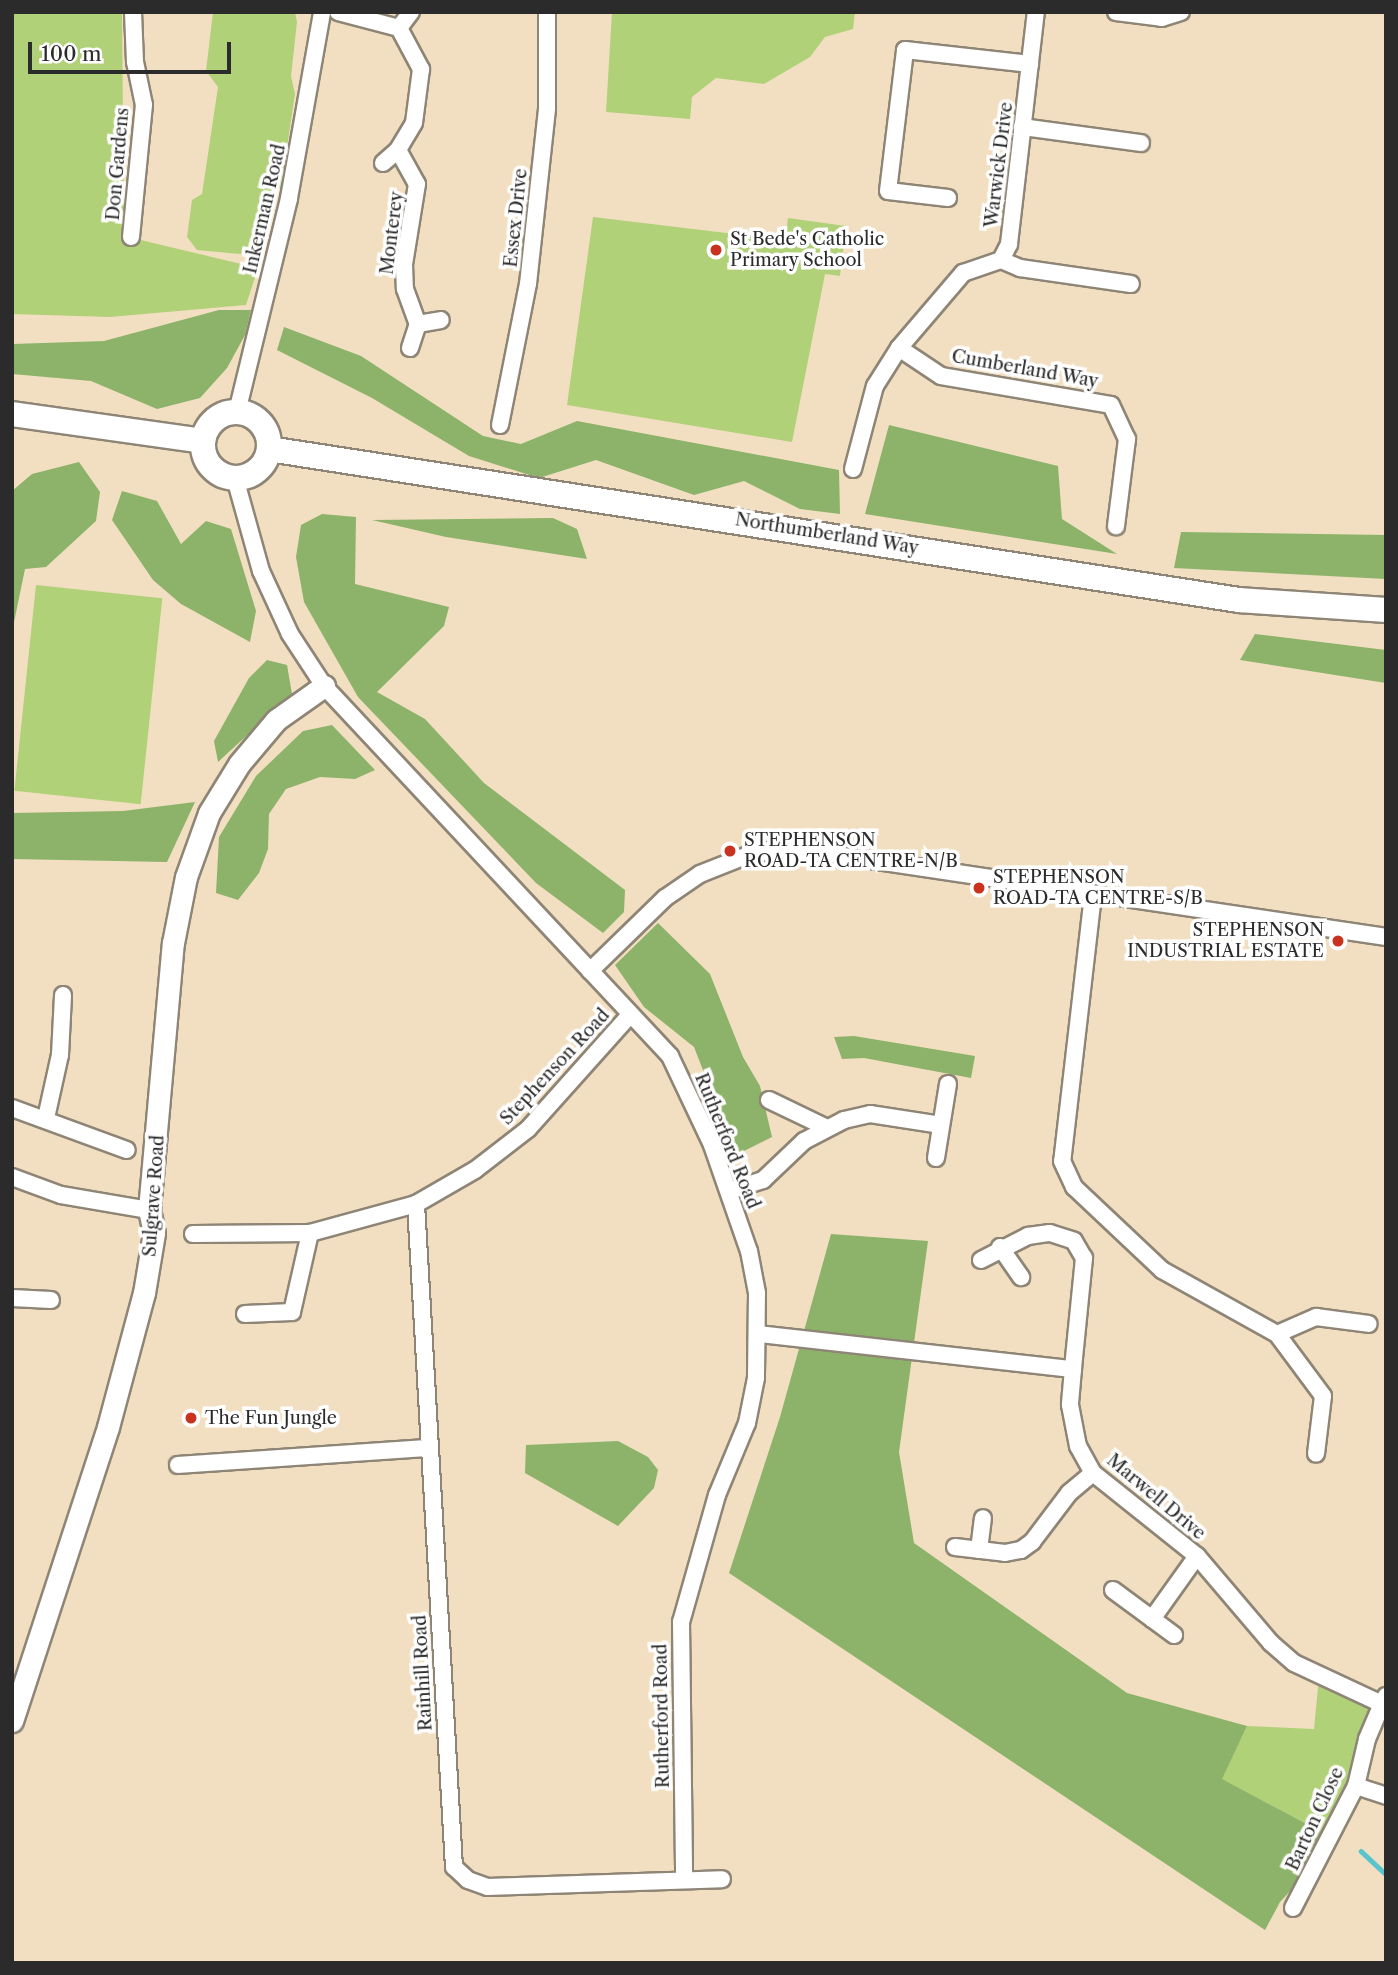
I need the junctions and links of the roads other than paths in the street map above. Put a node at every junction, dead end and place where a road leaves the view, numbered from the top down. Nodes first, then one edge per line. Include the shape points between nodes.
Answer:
1 (133, 12) edge
2 (322, 12) edge
3 (338, 12) edge
4 (411, 12) edge
5 (547, 12) edge
6 (1037, 12) edge
7 (1116, 12) edge
8 (1181, 12) edge
9 (399, 28) junction
10 (1030, 64) junction
11 (1022, 127) junction
12 (1140, 143) dead end
13 (398, 150) junction
14 (383, 163) dead end
15 (948, 198) dead end
16 (131, 237) dead end
17 (1000, 260) junction
18 (1131, 284) dead end
19 (440, 320) dead end
20 (418, 324) junction
21 (410, 348) dead end
22 (899, 348) junction
23 (237, 412) junction
24 (12, 414) edge
25 (500, 425) dead end
26 (203, 441) junction
27 (269, 449) junction
28 (853, 469) dead end
29 (235, 478) junction
30 (1116, 526) dead end
31 (1386, 610) edge
32 (324, 687) junction
33 (1093, 895) junction
34 (1386, 937) edge
35 (590, 971) junction
36 (63, 995) dead end
37 (629, 1016) junction
38 (948, 1084) dead end
39 (769, 1100) dead end
40 (12, 1108) edge
41 (46, 1118) junction
42 (941, 1125) junction
43 (825, 1127) junction
44 (127, 1150) dead end
45 (936, 1158) dead end
46 (12, 1177) edge
47 (729, 1191) junction
48 (416, 1204) junction
49 (149, 1210) junction
50 (310, 1233) junction
51 (193, 1234) dead end
52 (1000, 1247) junction
53 (981, 1260) dead end
54 (1021, 1277) dead end
55 (12, 1298) edge
56 (51, 1300) dead end
57 (245, 1314) dead end
58 (1368, 1324) dead end
59 (759, 1334) junction
60 (1277, 1334) junction
61 (1073, 1369) junction
62 (429, 1448) junction
63 (1316, 1454) dead end
64 (178, 1465) dead end
65 (1093, 1473) junction
66 (983, 1518) dead end
67 (955, 1547) dead end
68 (979, 1550) junction
69 (1197, 1556) junction
70 (1113, 1590) dead end
71 (1152, 1619) junction
72 (1174, 1635) dead end
73 (16, 1698) edge
74 (1384, 1700) edge
75 (12, 1721) edge
76 (1356, 1786) junction
77 (1386, 1796) edge
78 (722, 1879) dead end
79 (684, 1880) junction
80 (1293, 1908) dead end

1 - 16 street, Don Gardens via 135,62 144,105
2 - 23 street, Inkerman Road via 289,198
3 - 9 street
4 - 9 street
5 - 25 street, Essex Drive via 547,108 530,271
6 - 10 street, Warwick Drive
7 - 8 street via 1162,18
9 - 13 street via 415,50 422,84 414,123
10 - 11 street, Warwick Drive
10 - 15 street via 905,50 888,191
11 - 12 street
11 - 17 street, Warwick Drive via 1009,244
13 - 14 street
13 - 20 street, Monterey via 417,184 404,264 407,299
17 - 18 street via 1020,268
17 - 22 street via 963,273
19 - 20 street
20 - 21 street
22 - 28 street via 875,386
22 - 30 street, Cumberland Way via 941,376 1111,405 1127,439
23 - 26 main road via 213,421
23 - 27 main road via 258,420
24 - 26 main road
26 - 29 main road via 214,469
27 - 29 main road via 258,469
27 - 31 main road, Northumberland Way via 1239,600
29 - 32 street, Rutherford Road via 261,571 290,634
32 - 35 street, Rutherford Road
32 - 49 street, Sulgrave Road via 276,720 239,764 209,813 186,877 173,943
33 - 34 street
33 - 35 street via 790,848 748,855 700,874 665,898
33 - 60 street via 1062,1161 1074,1186 1163,1270
35 - 37 street, Rutherford Road
36 - 41 street via 60,1055
37 - 47 street, Rutherford Road via 670,1056 695,1104
37 - 48 street, Stephenson Road via 528,1129 475,1170
38 - 42 street
39 - 43 street
40 - 41 street
41 - 44 street
42 - 43 street via 870,1114
42 - 45 street
43 - 47 street via 763,1180
46 - 49 street via 61,1195
47 - 59 street, Rutherford Road via 749,1251
48 - 50 street, Stephenson Road
48 - 62 street, Rainhill Road
49 - 73 street, Sulgrave Road via 154,1233 144,1293 108,1427
50 - 51 street, Stephenson Road
50 - 57 street via 292,1312
52 - 53 street, Marwell Drive
52 - 54 street
52 - 61 street, Marwell Drive via 1050,1233 1074,1241 1084,1258
55 - 56 street
58 - 60 street via 1316,1317
59 - 61 street
59 - 79 street, Rutherford Road via 747,1423 717,1495 681,1622
60 - 63 street via 1323,1396
61 - 65 street, Marwell Drive via 1070,1405 1078,1446
62 - 64 street
62 - 79 street, Rainhill Road via 454,1867 468,1880 488,1887
65 - 68 street via 1069,1493 1032,1542 1004,1553
65 - 69 street, Marwell Drive
66 - 68 street
67 - 68 street
69 - 71 street
69 - 74 street, Marwell Drive via 1270,1643 1294,1663
70 - 71 street
71 - 72 street
73 - 75 street, Sulgrave Road
74 - 76 street, Barton Close via 1367,1739
76 - 77 street
76 - 80 street, Barton Close
78 - 79 street, Rainhill Road

